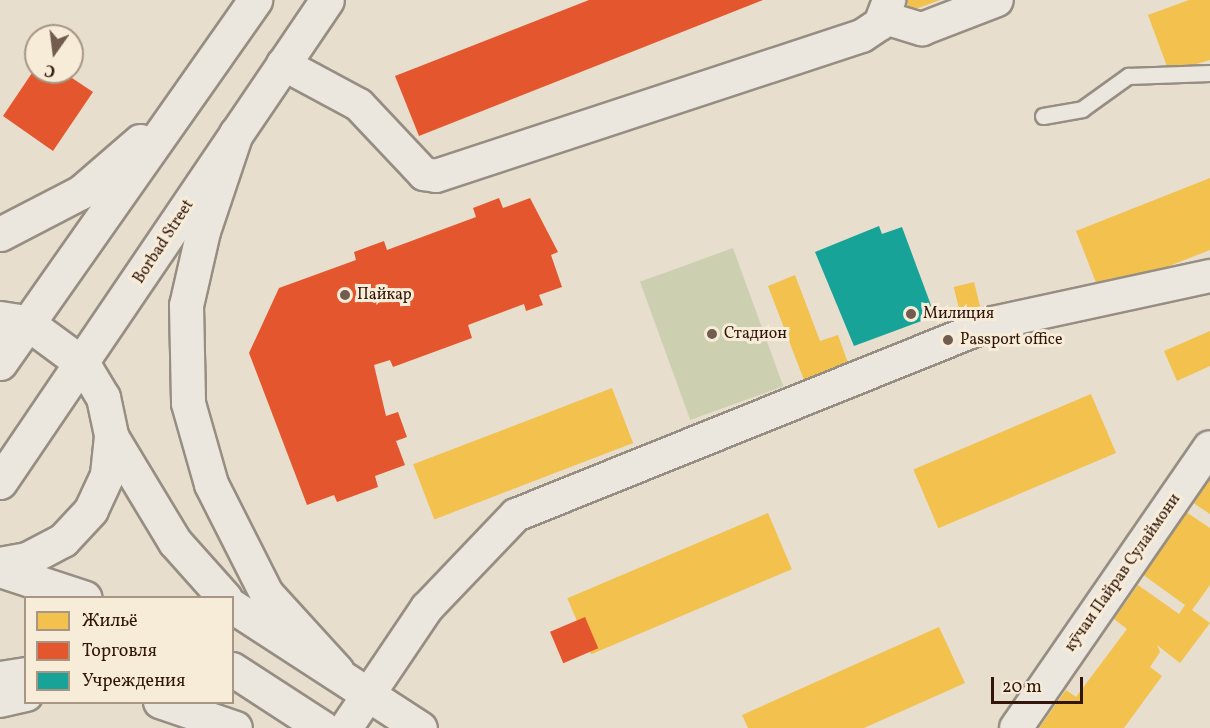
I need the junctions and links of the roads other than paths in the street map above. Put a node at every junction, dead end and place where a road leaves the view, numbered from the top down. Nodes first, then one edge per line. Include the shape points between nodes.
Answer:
1 (255, 0) edge
2 (327, 0) edge
3 (997, 0) edge
4 (887, 9) edge
5 (283, 64) junction
6 (1210, 74) edge
7 (176, 111) junction
8 (1043, 116) dead end
9 (236, 133) junction
10 (0, 234) edge
11 (1210, 276) edge
12 (13, 320) edge
13 (0, 363) edge
14 (83, 364) junction
15 (111, 436) junction
16 (1210, 447) edge
17 (0, 482) edge
18 (0, 564) edge
19 (0, 570) edge
20 (82, 596) edge
21 (224, 596) edge
22 (234, 607) edge
23 (234, 670) edge
24 (24, 674) edge
25 (0, 678) edge
26 (234, 684) edge
27 (353, 684) junction
28 (273, 693) junction
29 (24, 695) edge
30 (0, 701) edge
31 (166, 704) edge
32 (236, 728) edge
33 (323, 728) edge
34 (346, 728) edge
35 (420, 728) edge
36 (1016, 728) edge

1 - 7 main road
2 - 5 main road, Borbad Street
3 - 4 street via 922,29
4 - 5 street via 841,44 436,176 421,171 359,105
5 - 9 main road, Borbad Street
6 - 8 lane via 1128,76 1082,109
7 - 10 main road via 81,192
7 - 12 main road
9 - 14 main road, Borbad Street
9 - 27 main road via 186,305 183,356 188,403 211,484 266,592
11 - 27 street via 993,323 516,515
12 - 13 main road
12 - 14 main road
14 - 15 main road via 103,397
14 - 17 main road, Borbad Street
15 - 18 main road via 107,475 91,510 63,540 27,559
15 - 21 main road via 175,542
16 - 36 street, кӯчаи Пайрав Сулаймони
19 - 20 main road
22 - 27 main road
23 - 28 main road
24 - 25 main road
26 - 28 main road
27 - 34 street
27 - 35 main road
28 - 33 main road
29 - 30 street
31 - 32 street

